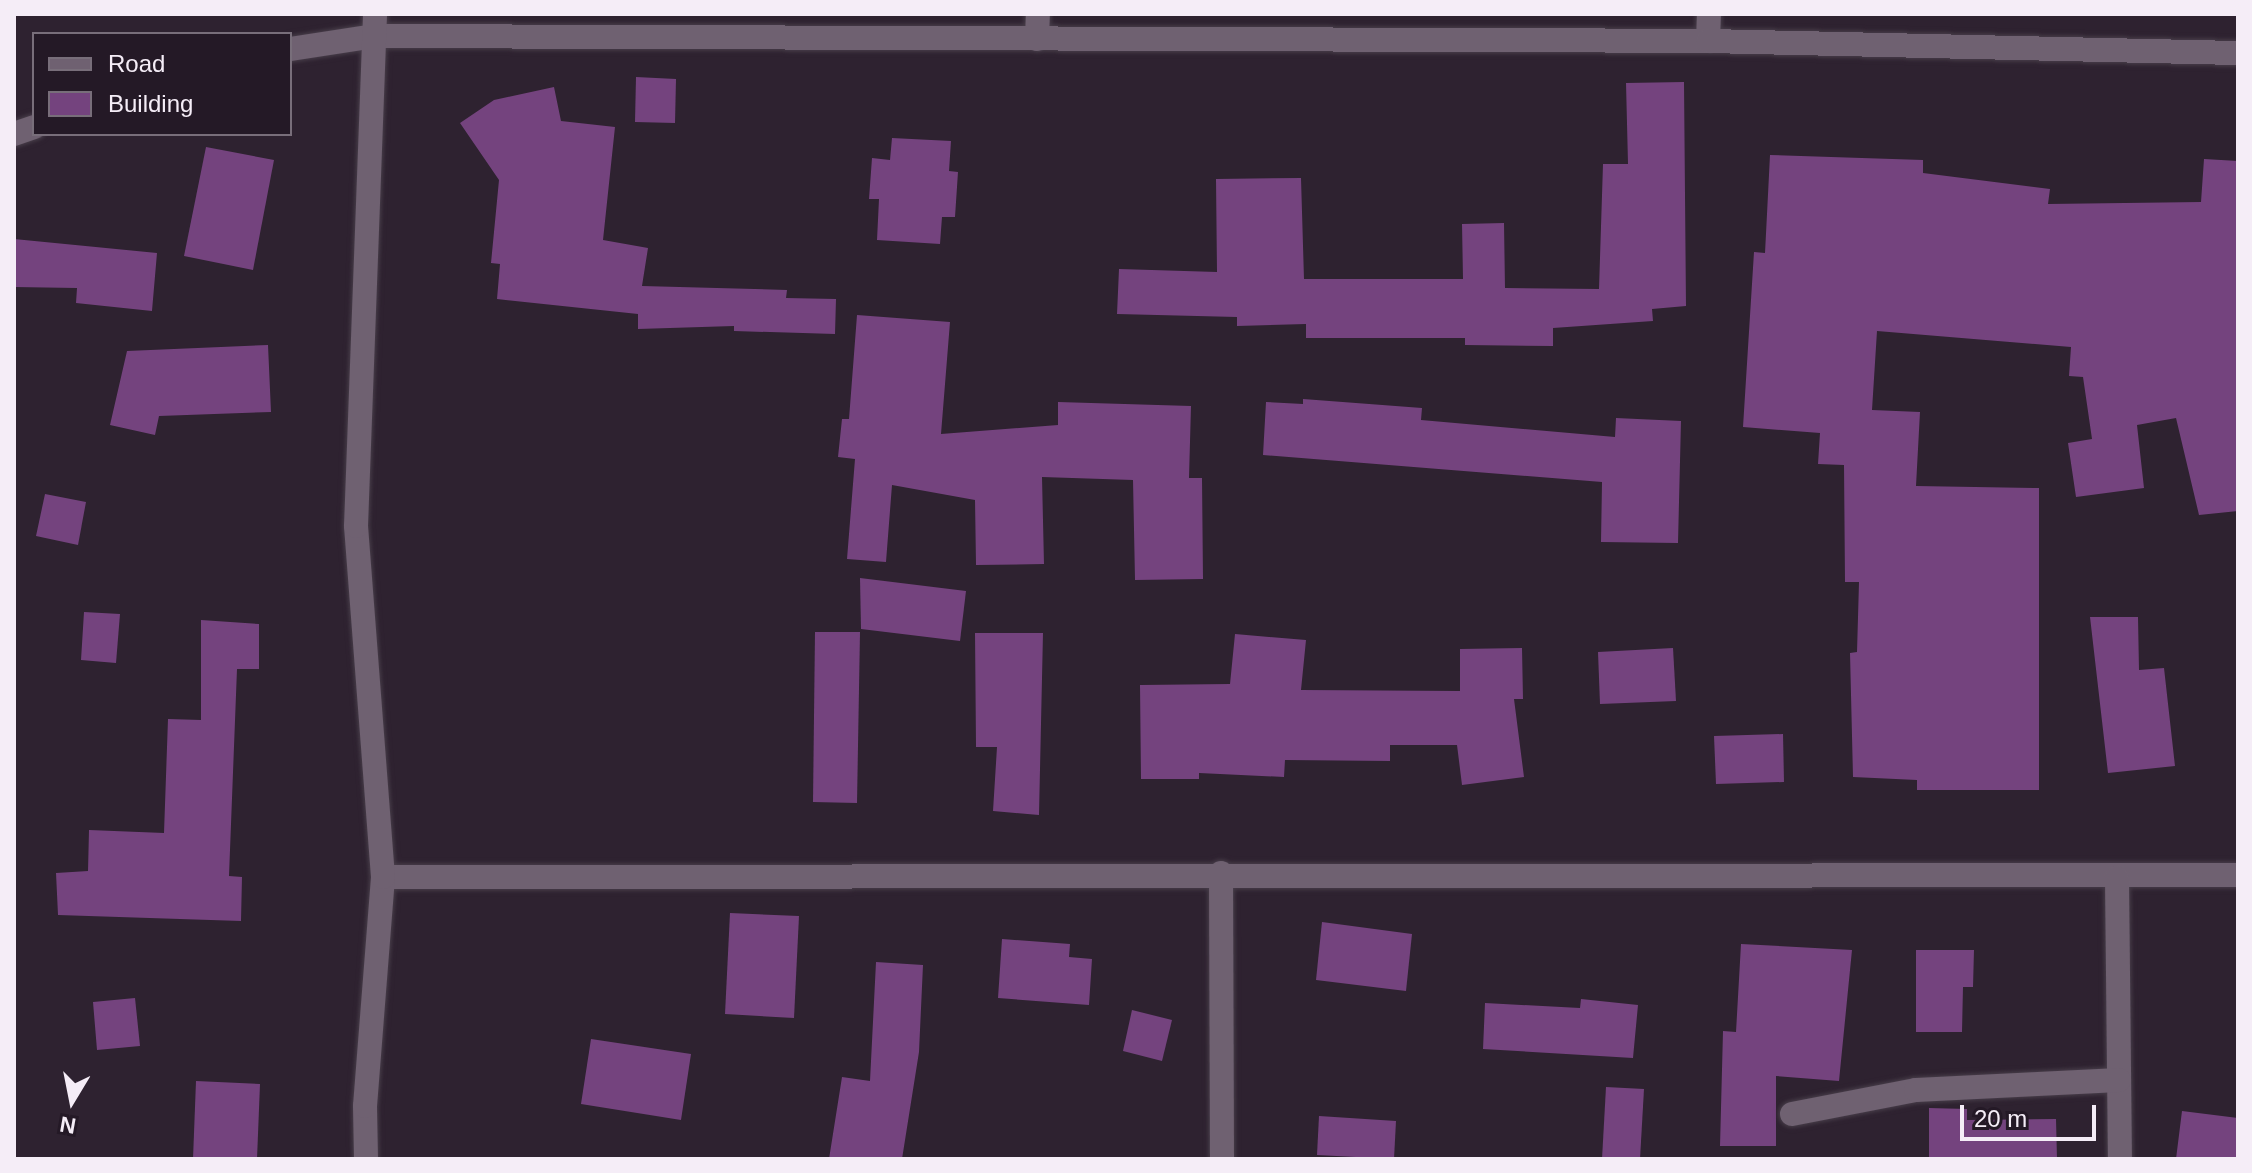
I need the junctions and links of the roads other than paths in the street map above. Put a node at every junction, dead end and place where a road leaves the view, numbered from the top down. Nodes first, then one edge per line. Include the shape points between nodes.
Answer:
1 (1038, 14) edge
2 (1709, 14) edge
3 (375, 25) edge
4 (1037, 39) junction
5 (1708, 41) junction
6 (292, 48) edge
7 (2238, 53) edge
8 (1221, 873) junction
9 (2238, 875) edge
10 (383, 877) junction
11 (2117, 878) junction
12 (2119, 1080) junction
13 (1792, 1114) dead end
14 (366, 1159) edge
15 (1222, 1159) edge
16 (2120, 1159) edge

1 - 4 street
2 - 5 street
3 - 4 street
3 - 6 street
3 - 10 street via 356,526
4 - 5 street
5 - 7 street
8 - 10 street
8 - 11 street
8 - 15 street
9 - 11 street
10 - 14 street via 365,1106
11 - 12 street
12 - 13 street via 1916,1090
12 - 16 street

